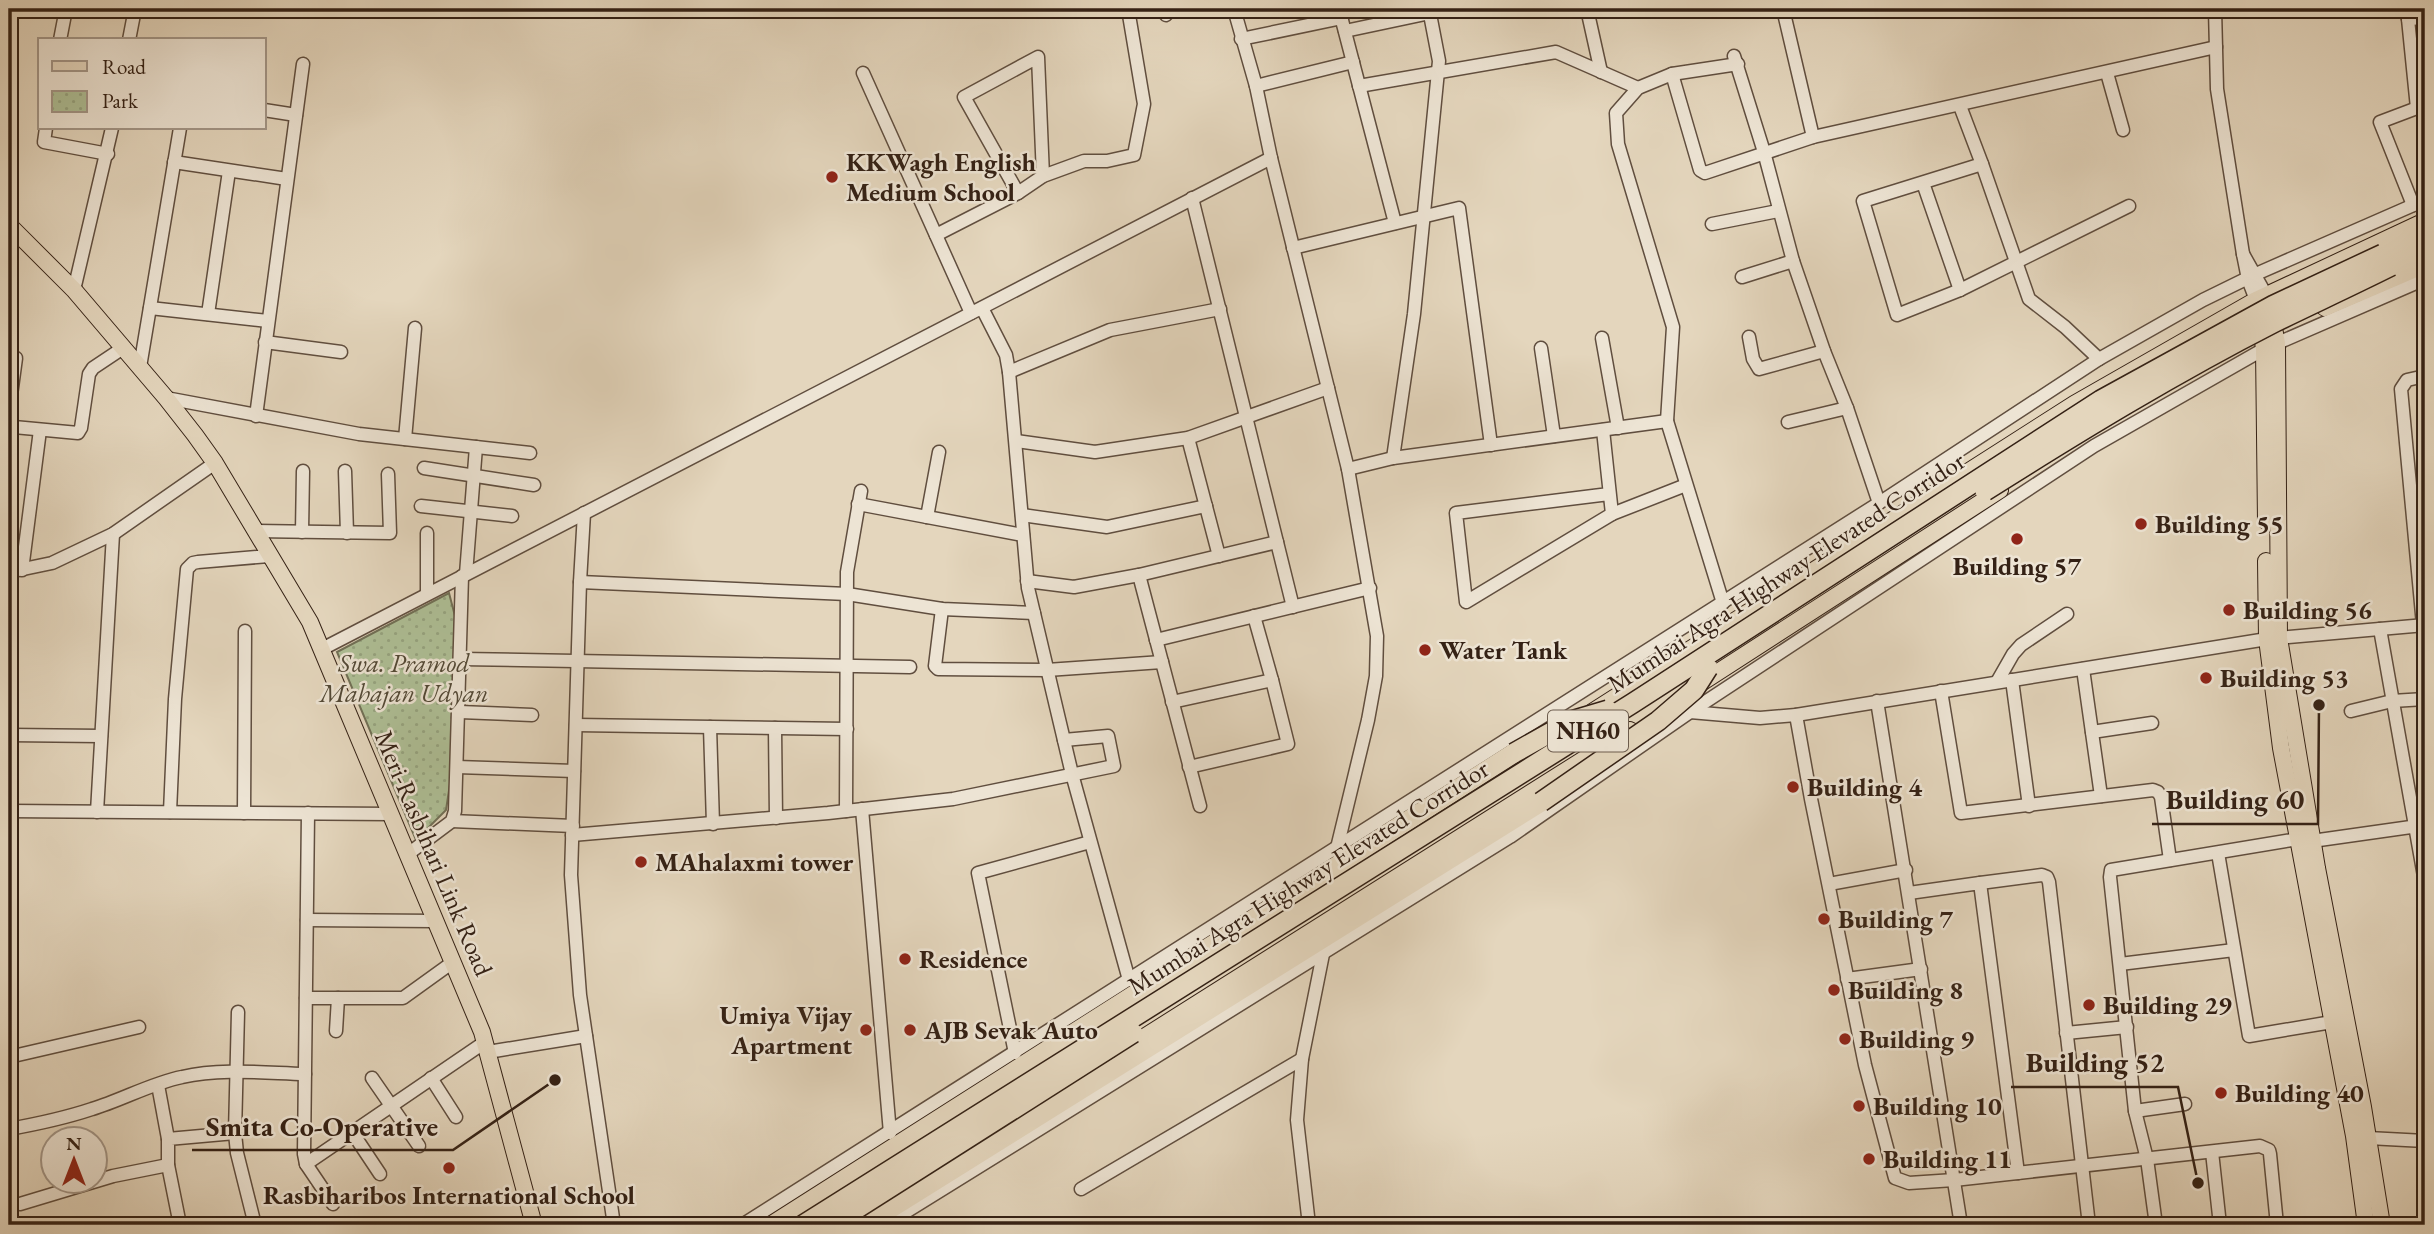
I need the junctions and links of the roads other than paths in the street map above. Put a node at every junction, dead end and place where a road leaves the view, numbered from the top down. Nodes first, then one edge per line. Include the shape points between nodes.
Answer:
1 (65, 9) edge
2 (135, 9) edge
3 (1128, 9) edge
4 (1234, 9) edge
5 (1587, 9) edge
6 (1783, 9) edge
7 (2215, 9) edge
8 (1430, 11) edge
9 (2407, 14) edge
10 (2425, 18) edge
11 (1342, 19) edge
12 (60, 38) edge
13 (129, 38) edge
14 (1241, 39) junction
15 (2216, 47) junction
16 (1353, 62) junction
17 (303, 64) dead end
18 (1438, 71) junction
19 (1601, 72) junction
20 (2107, 72) junction
21 (863, 73) dead end
22 (1672, 74) junction
23 (1256, 86) junction
24 (1359, 86) junction
25 (1638, 88) junction
26 (1960, 106) junction
27 (2421, 107) edge
28 (266, 110) edge
29 (296, 115) junction
30 (46, 130) edge
31 (113, 130) edge
32 (180, 130) edge
33 (2123, 130) dead end
34 (1813, 137) junction
35 (1764, 152) junction
36 (108, 154) junction
37 (1271, 158) junction
38 (174, 162) junction
39 (1982, 164) junction
40 (229, 171) junction
41 (1043, 176) junction
42 (287, 179) junction
43 (1923, 183) junction
44 (1018, 193) junction
45 (1192, 198) junction
46 (2419, 203) edge
47 (2129, 206) dead end
48 (1778, 211) junction
49 (1425, 216) junction
50 (2425, 220) edge
51 (1395, 223) junction
52 (1712, 224) dead end
53 (9, 225) edge
54 (2425, 234) edge
55 (936, 235) junction
56 (1293, 248) junction
57 (2425, 251) edge
58 (2387, 260) junction
59 (1793, 261) junction
60 (2016, 262) junction
61 (2425, 265) edge
62 (1742, 277) dead end
63 (2252, 277) junction
64 (2425, 279) edge
65 (74, 290) junction
66 (1960, 290) junction
67 (2261, 297) junction
68 (150, 308) junction
69 (1220, 309) junction
70 (976, 310) junction
71 (208, 314) junction
72 (268, 321) junction
73 (415, 328) dead end
74 (1749, 337) dead end
75 (1602, 338) dead end
76 (2270, 340) junction
77 (265, 342) junction
78 (123, 348) junction
79 (1541, 348) dead end
80 (1824, 351) junction
81 (341, 352) dead end
82 (16, 358) dead end
83 (2099, 359) junction
84 (140, 367) junction
85 (1009, 372) junction
86 (2425, 376) edge
87 (1328, 388) junction
88 (166, 398) junction
89 (1847, 408) junction
90 (9, 410) edge
91 (256, 416) junction
92 (1247, 417) junction
93 (1667, 421) junction
94 (1788, 422) dead end
95 (9, 423) edge
96 (1618, 428) junction
97 (40, 430) junction
98 (1603, 430) junction
99 (1554, 436) junction
100 (1188, 438) junction
101 (405, 439) junction
102 (1016, 440) junction
103 (1491, 445) junction
104 (476, 447) junction
105 (939, 452) dead end
106 (530, 453) dead end
107 (1393, 458) junction
108 (215, 463) junction
109 (424, 468) dead end
110 (1348, 469) junction
111 (303, 471) dead end
112 (345, 471) dead end
113 (388, 474) dead end
114 (474, 476) junction
115 (534, 485) dead end
116 (1686, 485) junction
117 (861, 491) dead end
118 (1609, 494) junction
119 (1879, 503) junction
120 (858, 504) junction
121 (421, 506) dead end
122 (1206, 506) junction
123 (471, 511) junction
124 (584, 513) junction
125 (1612, 514) junction
126 (1022, 515) junction
127 (512, 516) dead end
128 (927, 517) junction
129 (256, 531) junction
130 (302, 532) junction
131 (347, 533) junction
132 (427, 533) dead end
133 (113, 534) junction
134 (1023, 535) junction
135 (1277, 542) junction
136 (1219, 555) junction
137 (270, 556) junction
138 (14, 571) edge
139 (464, 575) junction
140 (1139, 575) junction
141 (1027, 581) junction
142 (580, 582) junction
143 (1370, 588) junction
144 (427, 594) junction
145 (847, 594) junction
146 (9, 601) edge
147 (1723, 603) junction
148 (1293, 607) junction
149 (942, 609) junction
150 (1034, 613) junction
151 (2067, 614) dead end
152 (1254, 616) junction
153 (2424, 625) edge
154 (2380, 629) junction
155 (245, 631) dead end
156 (2273, 638) junction
157 (1156, 640) junction
158 (322, 649) junction
159 (461, 659) junction
160 (577, 661) junction
161 (1162, 662) junction
162 (847, 666) junction
163 (910, 667) dead end
164 (1708, 668) junction
165 (2083, 669) junction
166 (1047, 670) junction
167 (1272, 680) junction
168 (2011, 680) junction
169 (1997, 682) junction
170 (1941, 691) junction
171 (2425, 699) edge
172 (1877, 701) junction
173 (2392, 701) junction
174 (1172, 702) junction
175 (1633, 703) junction
176 (2351, 710) dead end
177 (460, 712) junction
178 (1690, 712) junction
179 (532, 715) dead end
180 (1796, 715) junction
181 (2152, 723) dead end
182 (576, 725) junction
183 (710, 727) junction
184 (775, 728) junction
185 (847, 729) junction
186 (2092, 732) junction
187 (9, 735) edge
188 (102, 736) junction
189 (1064, 740) junction
190 (457, 767) junction
191 (1189, 767) junction
192 (574, 771) junction
193 (1072, 774) junction
194 (2101, 796) junction
195 (1200, 806) dead end
196 (2029, 806) junction
197 (862, 809) junction
198 (9, 811) edge
199 (846, 811) junction
200 (97, 812) junction
201 (170, 813) junction
202 (244, 813) junction
203 (308, 813) junction
204 (391, 814) junction
205 (776, 818) junction
206 (452, 821) junction
207 (713, 824) junction
208 (2420, 826) edge
209 (572, 831) junction
210 (2305, 840) junction
211 (1090, 842) junction
212 (1337, 848) junction
213 (2218, 853) junction
214 (408, 854) junction
215 (2170, 860) junction
216 (1906, 870) junction
217 (2425, 882) edge
218 (1980, 883) junction
219 (1829, 884) junction
220 (1909, 893) junction
221 (307, 920) junction
222 (435, 921) junction
223 (2234, 950) junction
224 (1323, 954) junction
225 (453, 962) junction
226 (2120, 964) junction
227 (1921, 969) junction
228 (1847, 979) junction
229 (1129, 980) junction
230 (306, 998) junction
231 (338, 998) junction
232 (238, 1012) dead end
233 (2332, 1022) junction
234 (139, 1027) dead end
235 (2127, 1027) junction
236 (336, 1031) dead end
237 (2066, 1033) junction
238 (586, 1036) junction
239 (486, 1047) junction
240 (1015, 1053) junction
241 (9, 1057) edge
242 (1302, 1059) junction
243 (2347, 1065) junction
244 (236, 1072) junction
245 (305, 1073) junction
246 (372, 1078) dead end
247 (431, 1078) junction
248 (158, 1085) junction
249 (2185, 1104) dead end
250 (391, 1105) junction
251 (2135, 1111) junction
252 (456, 1117) dead end
253 (9, 1129) edge
254 (352, 1132) junction
255 (234, 1133) junction
256 (890, 1133) junction
257 (2368, 1138) junction
258 (168, 1139) junction
259 (2425, 1141) edge
260 (419, 1146) dead end
261 (2212, 1152) junction
262 (2147, 1159) junction
263 (306, 1164) junction
264 (168, 1165) junction
265 (2083, 1166) junction
266 (9, 1171) edge
267 (2018, 1173) junction
268 (380, 1174) dead end
269 (1954, 1180) junction
270 (11, 1185) dead end
271 (1081, 1189) dead end
272 (333, 1203) dead end
273 (20, 1204) dead end
274 (180, 1225) edge
275 (255, 1225) edge
276 (534, 1225) edge
277 (614, 1225) edge
278 (743, 1225) edge
279 (773, 1225) edge
280 (788, 1225) edge
281 (803, 1225) edge
282 (831, 1225) edge
283 (844, 1225) edge
284 (864, 1225) edge
285 (885, 1225) edge
286 (1309, 1225) edge
287 (1962, 1225) edge
288 (2089, 1225) edge
289 (2156, 1225) edge
290 (2220, 1225) edge
291 (2277, 1225) edge
292 (2366, 1225) edge
293 (2382, 1225) edge

1 - 12 street
2 - 13 street
3 - 41 street via 1144,104 1134,155 1084,161
4 - 14 street
5 - 19 street
6 - 34 street
7 - 15 street
8 - 11 street
8 - 18 street
9 - 10 street
9 - 27 street
11 - 14 street
11 - 16 street
14 - 23 street
15 - 20 street
15 - 63 street via 2217,89 2243,254
16 - 23 street
16 - 24 street
17 - 29 street
18 - 19 street via 1556,52
18 - 24 street
18 - 49 street
19 - 25 street
20 - 26 street
20 - 33 street
21 - 55 street
22 - 25 street
22 - 35 street via 1736,60
22 - 35 street via 1702,172
23 - 37 street
24 - 51 street
25 - 93 street via 1616,113 1618,144 1673,327
26 - 34 street
26 - 39 street
27 - 46 street via 2380,122
28 - 29 street
29 - 42 street
30 - 36 street via 44,142
31 - 36 street
32 - 38 street
34 - 35 street
35 - 48 street
36 - 65 street
37 - 45 street
37 - 56 street
38 - 40 street
38 - 68 street
39 - 43 street
39 - 60 street
40 - 42 street
40 - 71 street
41 - 44 street
41 - 44 street via 1038,57 964,97
42 - 72 street
43 - 66 street
43 - 66 street via 1863,201 1897,315
44 - 55 street
45 - 69 street
45 - 70 street
46 - 63 street
47 - 60 street
48 - 52 street
48 - 59 street
49 - 51 street
49 - 103 street via 1459,208
49 - 107 street
50 - 67 main road
51 - 56 street
53 - 65 main road, Meri-Rasbihari Link Road
54 - 58 highway, NH60
55 - 70 street
56 - 87 street
57 - 58 highway, NH60
58 - 164 highway, Mumbai Agra Highway Elevated Corridor / NH60, bridge via 2057,445
58 - 175 highway, Mumbai Agra Highway Elevated Corridor / NH60, bridge via 2263,311 2101,400
59 - 62 street
59 - 80 street
60 - 66 street
60 - 83 street via 2029,299
61 - 76 main road
63 - 67 street
63 - 83 street
64 - 76 street
65 - 78 main road, Meri-Rasbihari Link Road
67 - 76 main road
67 - 280 main road via 2074,404
68 - 71 street
68 - 84 street
69 - 85 street via 1110,330
69 - 92 street
70 - 85 street via 1006,355
70 - 124 street
71 - 72 street
72 - 77 street
73 - 101 street
74 - 80 street via 1759,369
75 - 96 street
76 - 156 main road
76 - 178 street via 2095,446
76 - 283 main road via 2077,441 1541,787
77 - 81 street
77 - 91 street
78 - 84 main road, Meri-Rasbihari Link Road
78 - 97 street via 89,374 78,433
79 - 99 street
80 - 89 street
82 - 90 street
83 - 119 street
84 - 88 main road, Meri-Rasbihari Link Road
85 - 102 street
86 - 153 street via 2407,380 2401,390
87 - 92 street
87 - 110 street
88 - 91 street
88 - 108 main road, Meri-Rasbihari Link Road
89 - 94 street
89 - 119 street
91 - 101 street
92 - 100 street
92 - 135 street
93 - 96 street
93 - 116 street
95 - 97 street
96 - 98 street
97 - 138 street
98 - 99 street
98 - 118 street
99 - 103 street
100 - 102 street via 1096,452
100 - 122 street
101 - 104 street
102 - 126 street
103 - 107 street
104 - 106 street
104 - 114 street
105 - 128 street
107 - 110 street
108 - 129 main road, Meri-Rasbihari Link Road
108 - 133 street
109 - 114 street
110 - 143 street
111 - 130 street
112 - 131 street
113 - 131 street via 390,533
114 - 115 street
114 - 123 street
116 - 125 street
116 - 147 street
117 - 120 street
118 - 125 street
118 - 125 street via 1456,513 1466,602
119 - 147 street
120 - 128 street
120 - 145 street
121 - 123 street
122 - 126 street via 1107,527
122 - 136 street
123 - 127 street
123 - 139 street
124 - 139 street
124 - 142 street
126 - 134 street
128 - 134 street
129 - 130 street
129 - 137 main road, Meri-Rasbihari Link Road
130 - 131 street
132 - 144 street
133 - 138 street via 52,563
133 - 188 street
134 - 141 street
135 - 136 street
135 - 148 street
136 - 140 street
137 - 158 main road, Meri-Rasbihari Link Road
137 - 201 street via 198,562 187,569
138 - 146 street
139 - 144 street
139 - 159 street
140 - 141 street via 1074,587
140 - 157 street
141 - 150 street
142 - 145 street
142 - 160 street
143 - 148 street
143 - 212 street via 1377,636 1376,676
144 - 158 street
145 - 149 street
145 - 162 street
147 - 212 street
148 - 152 street
149 - 150 street
149 - 166 street via 938,669
150 - 166 street
151 - 169 street via 2017,649
152 - 157 street
152 - 167 street
153 - 154 street
154 - 156 street
154 - 173 street
155 - 202 street
156 - 165 street
156 - 210 main road via 2281,748
157 - 161 street
158 - 204 main road, Meri-Rasbihari Link Road
159 - 160 street
159 - 177 street
160 - 162 street
160 - 182 street
161 - 166 street
161 - 174 street
162 - 163 street
162 - 185 street
164 - 282 highway, Mumbai Agra Highway Elevated Corridor / NH60, bridge
164 - 284 highway, bridge via 1694,690 1658,721 1541,802
165 - 168 street
165 - 186 street
166 - 189 street
167 - 174 street
167 - 191 street via 1288,744
168 - 169 street
168 - 196 street
169 - 170 street
170 - 172 street
170 - 196 street via 1960,812
171 - 173 street
172 - 180 street
172 - 216 street
173 - 176 street
173 - 208 street
174 - 191 street
175 - 279 highway, bridge via 1571,721 1514,754
175 - 281 highway, Mumbai Agra Highway Elevated Corridor / NH60, bridge
177 - 179 street
177 - 190 street
178 - 180 street via 1760,718
178 - 224 street via 1510,837
180 - 219 street
181 - 186 street
182 - 183 street
182 - 192 street
183 - 184 street
183 - 207 street
184 - 185 street
184 - 205 street
185 - 199 street
186 - 194 street
187 - 188 street
188 - 200 street
189 - 193 street
189 - 193 street via 1108,736 1114,766
190 - 192 street
190 - 206 street
191 - 195 street
192 - 209 street
193 - 197 street via 953,799
193 - 211 street
194 - 196 street
194 - 215 street via 2158,792
197 - 199 street
197 - 256 street
198 - 200 street
199 - 205 street
200 - 201 street
201 - 202 street
202 - 203 street
203 - 204 street
203 - 221 street
204 - 214 main road, Meri-Rasbihari Link Road
205 - 207 street
206 - 209 street
206 - 214 street
207 - 209 street
208 - 210 street
208 - 217 street
209 - 238 street via 575,940
210 - 213 street
210 - 233 main road
210 - 243 main road
211 - 229 street
211 - 240 street via 978,873
212 - 229 street
213 - 215 street
213 - 223 street
214 - 222 main road, Meri-Rasbihari Link Road
215 - 226 street via 2111,870
216 - 219 street
216 - 220 street
218 - 220 street
218 - 237 street via 2047,877
218 - 267 street
219 - 228 street
220 - 227 street
221 - 222 street
221 - 230 street
222 - 225 main road, Meri-Rasbihari Link Road
223 - 226 street
223 - 233 street via 2249,1036
224 - 242 street
224 - 285 street
225 - 231 street via 403,998
225 - 239 main road, Meri-Rasbihari Link Road
226 - 235 street
227 - 228 street
227 - 269 street
228 - 269 street via 1895,1178 1909,1182
229 - 240 street
230 - 231 street
230 - 245 street
231 - 236 street
232 - 244 street
233 - 243 main road
234 - 241 street
235 - 237 street
235 - 251 street
237 - 265 street
238 - 239 street
238 - 277 street
239 - 247 street
239 - 276 main road, Meri-Rasbihari Link Road
240 - 256 street
242 - 271 street
242 - 286 street via 1297,1120
243 - 257 main road
243 - 292 main road
244 - 245 street
244 - 248 street via 187,1076
244 - 255 street
245 - 263 street
246 - 250 street
247 - 250 street
247 - 252 street
248 - 253 street via 61,1118
248 - 258 street
249 - 251 street
250 - 254 street
250 - 260 street
251 - 262 street
254 - 263 street
254 - 268 street
255 - 258 street
255 - 275 street
256 - 278 street
257 - 259 street
257 - 293 main road
258 - 264 street
261 - 262 street
261 - 290 street
261 - 291 street via 2260,1146 2269,1150
262 - 265 street
262 - 289 street
263 - 272 street
264 - 273 street
264 - 274 street
265 - 267 street
265 - 288 street
266 - 270 street
267 - 269 street
269 - 287 street

